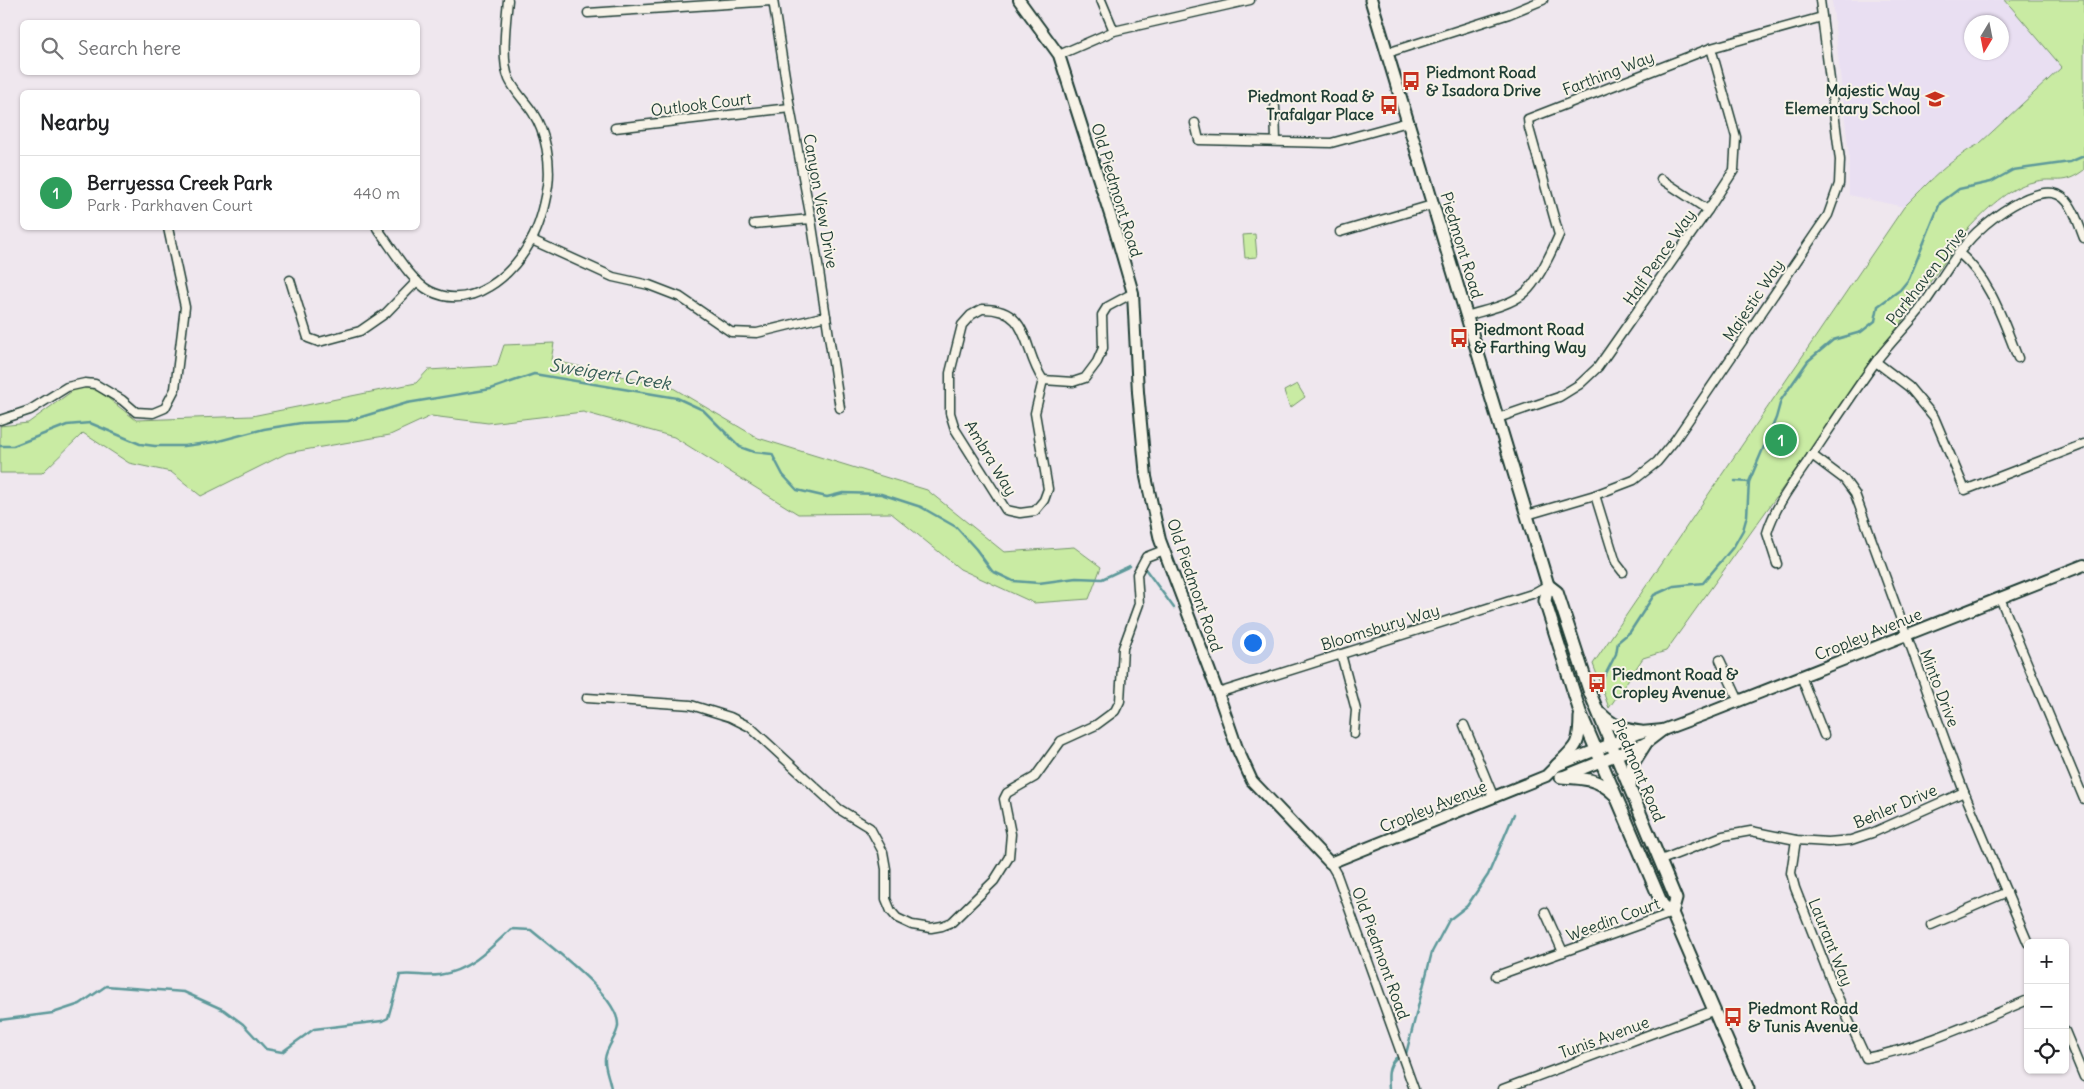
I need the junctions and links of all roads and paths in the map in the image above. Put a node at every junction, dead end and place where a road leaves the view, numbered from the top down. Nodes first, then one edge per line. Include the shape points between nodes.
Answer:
1 (508, 0) edge
2 (772, 0) edge
3 (1019, 0) edge
4 (1101, 0) edge
5 (1250, 0) edge
6 (1370, 0) edge
7 (1543, 0) edge
8 (1820, 0) edge
9 (1531, 2) edge
10 (588, 13) dead end
11 (1822, 18) junction
12 (1114, 32) junction
13 (1711, 48) junction
14 (1387, 52) junction
15 (1059, 55) junction
16 (1275, 107) dead end
17 (790, 108) junction
18 (1195, 122) dead end
19 (1408, 122) junction
20 (615, 128) dead end
21 (1276, 142) junction
22 (1661, 179) dead end
23 (1432, 205) junction
24 (1708, 210) junction
25 (810, 219) junction
26 (754, 224) dead end
27 (168, 230) edge
28 (379, 230) edge
29 (1340, 232) dead end
30 (2084, 238) edge
31 (532, 240) junction
32 (1959, 253) junction
33 (290, 280) dead end
34 (417, 281) junction
35 (1133, 293) junction
36 (826, 316) junction
37 (1467, 316) junction
38 (2018, 358) dead end
39 (1876, 362) junction
40 (1043, 380) junction
41 (840, 408) dead end
42 (1498, 418) junction
43 (0, 420) edge
44 (2084, 444) edge
45 (1812, 454) junction
46 (1595, 494) junction
47 (1527, 515) junction
48 (1164, 550) junction
49 (1776, 564) dead end
50 (2084, 565) edge
51 (1623, 572) dead end
52 (1548, 585) junction
53 (2000, 598) junction
54 (1905, 635) junction
55 (1341, 654) junction
56 (1720, 660) dead end
57 (1801, 676) junction
58 (1218, 693) junction
59 (586, 698) dead end
60 (1738, 701) junction
61 (1596, 708) junction
62 (1580, 712) junction
63 (1464, 725) dead end
64 (1663, 730) junction
65 (1641, 732) junction
66 (1354, 734) dead end
67 (1824, 735) dead end
68 (1646, 743) junction
69 (1610, 744) junction
70 (1596, 750) junction
71 (1615, 756) junction
72 (1601, 761) junction
73 (1556, 766) junction
74 (1546, 776) junction
75 (1561, 777) junction
76 (1630, 790) junction
77 (1964, 792) junction
78 (1494, 798) junction
79 (1618, 798) junction
80 (2084, 799) edge
81 (1796, 840) junction
82 (1661, 860) junction
83 (1330, 863) junction
84 (2006, 892) junction
85 (1545, 912) dead end
86 (1672, 913) junction
87 (1931, 925) dead end
88 (2026, 939) edge
89 (1563, 952) junction
90 (1496, 976) dead end
91 (2024, 1002) edge
92 (1715, 1010) junction
93 (2069, 1041) edge
94 (2084, 1077) edge
95 (1414, 1089) edge
96 (1503, 1089) edge
97 (1748, 1089) edge

1 - 31 street via 505,58 509,78 541,129 549,165 541,216
2 - 10 street
2 - 17 street, Canyon View Drive
3 - 15 street, Old Piedmont Road
4 - 12 street
5 - 12 street
6 - 14 main road, Piedmont Road
7 - 9 street
8 - 11 street, Majestic Way
9 - 14 street via 1509,14
11 - 13 street, Farthing Way
11 - 46 street, Majestic Way via 1840,160 1839,184 1828,215 1657,462 1634,480
12 - 15 street
13 - 24 street, Half Pence Way via 1736,137 1734,170
13 - 37 street, Farthing Way via 1528,119 1559,235 1546,264 1523,294
14 - 19 main road, Piedmont Road
15 - 35 street, Old Piedmont Road
16 - 21 street
17 - 20 street, Outlook Court
17 - 25 street, Canyon View Drive
18 - 21 street via 1199,140
19 - 21 street via 1331,144
19 - 23 main road, Piedmont Road
22 - 24 street
23 - 29 street
23 - 37 main road, Piedmont Road
24 - 42 street, Half Pence Way via 1592,373 1559,397
25 - 26 street
25 - 36 street, Canyon View Drive
27 - 43 street via 185,307 175,389 165,408 153,413 136,412 95,384 85,383 67,387 30,410
28 - 34 street
30 - 32 street, Parkhaven Drive via 2065,199 2049,193 2032,197 1998,214
31 - 34 street via 500,280 472,295 443,296
31 - 36 street via 613,277 650,285 680,297 731,332 757,334
32 - 38 street via 1973,265 1991,293
32 - 39 street, Parkhaven Drive via 1919,310
33 - 34 street via 308,338 319,342 360,331 386,313
35 - 40 street via 1107,307 1102,315 1103,348 1085,378 1073,382
35 - 48 street, Old Piedmont Road via 1146,477
36 - 41 street, Canyon View Drive
37 - 42 main road, Piedmont Road
39 - 44 street via 1908,387 1934,418 1965,490
39 - 45 street, Parkhaven Drive
40 - 40 street, Ambra Way via 1035,413 1048,489 1044,500 1034,511 1006,510 956,429 950,413 950,373 962,325 982,309 1006,312 1025,335 1034,367
42 - 47 main road, Piedmont Road
45 - 49 street, Parkhaven Drive via 1770,523 1767,533
45 - 54 street, Minto Drive via 1844,479 1855,494
46 - 47 street, Majestic Way
46 - 51 street via 1616,563
47 - 52 main road, Piedmont Road
48 - 58 street, Old Piedmont Road
48 - 59 street via 1146,557 1137,574 1139,604 1123,648 1120,701 1115,711 1096,725 1061,741 1035,777 1007,793 1004,799 1011,834 1009,857 994,881 952,922 942,926 912,925 890,911 886,899 883,852 870,828 838,809 750,727 691,705
50 - 53 street, Cropley Avenue
52 - 55 street, Bloomsbury Way via 1532,594
52 - 61 main road, Piedmont Road via 1557,592
52 - 62 main road, Piedmont Road via 1545,601
53 - 54 street, Cropley Avenue
53 - 80 street
54 - 57 street, Cropley Avenue
54 - 77 street, Minto Drive
55 - 58 street, Bloomsbury Way
55 - 66 street via 1356,710
56 - 60 street
57 - 60 street, Cropley Avenue
57 - 67 street
58 - 83 street, Old Piedmont Road via 1252,781
60 - 64 street, Cropley Avenue
61 - 65 main road via 1610,723
61 - 69 main road, Piedmont Road
62 - 70 main road, Piedmont Road
62 - 73 main road via 1580,734 1575,749
63 - 78 street
64 - 65 street, Cropley Avenue
64 - 68 street, Cropley Avenue
65 - 69 street, Cropley Avenue
68 - 71 street, Cropley Avenue
68 - 76 main road via 1632,765
69 - 70 street, Cropley Avenue
69 - 71 main road, Piedmont Road
70 - 72 main road, Piedmont Road
70 - 73 street, Cropley Avenue
71 - 72 street, Cropley Avenue
71 - 76 main road, Piedmont Road
72 - 75 street, Cropley Avenue
72 - 79 main road, Piedmont Road
73 - 74 street, Cropley Avenue
74 - 75 street, Cropley Avenue
74 - 78 street, Cropley Avenue
75 - 79 main road via 1588,778
76 - 82 main road, Piedmont Road
77 - 81 street, Behler Drive via 1851,840
77 - 84 street, Minto Drive
78 - 83 street, Cropley Avenue
79 - 86 main road, Piedmont Road via 1662,904
81 - 82 street, Behler Drive via 1750,831 1723,836
81 - 91 street, Laurant Way via 1791,873 1794,888 1866,1058 1893,1053 1936,1038
82 - 86 main road, Piedmont Road via 1676,899
83 - 95 street, Old Piedmont Road
84 - 87 street
84 - 88 street, Minto Drive
85 - 89 street, Weedin Court
86 - 89 street, Weedin Court
86 - 92 main road, Piedmont Road
89 - 90 street, Weedin Court
92 - 96 street, Tunis Avenue
92 - 97 main road, Piedmont Road
93 - 94 street

